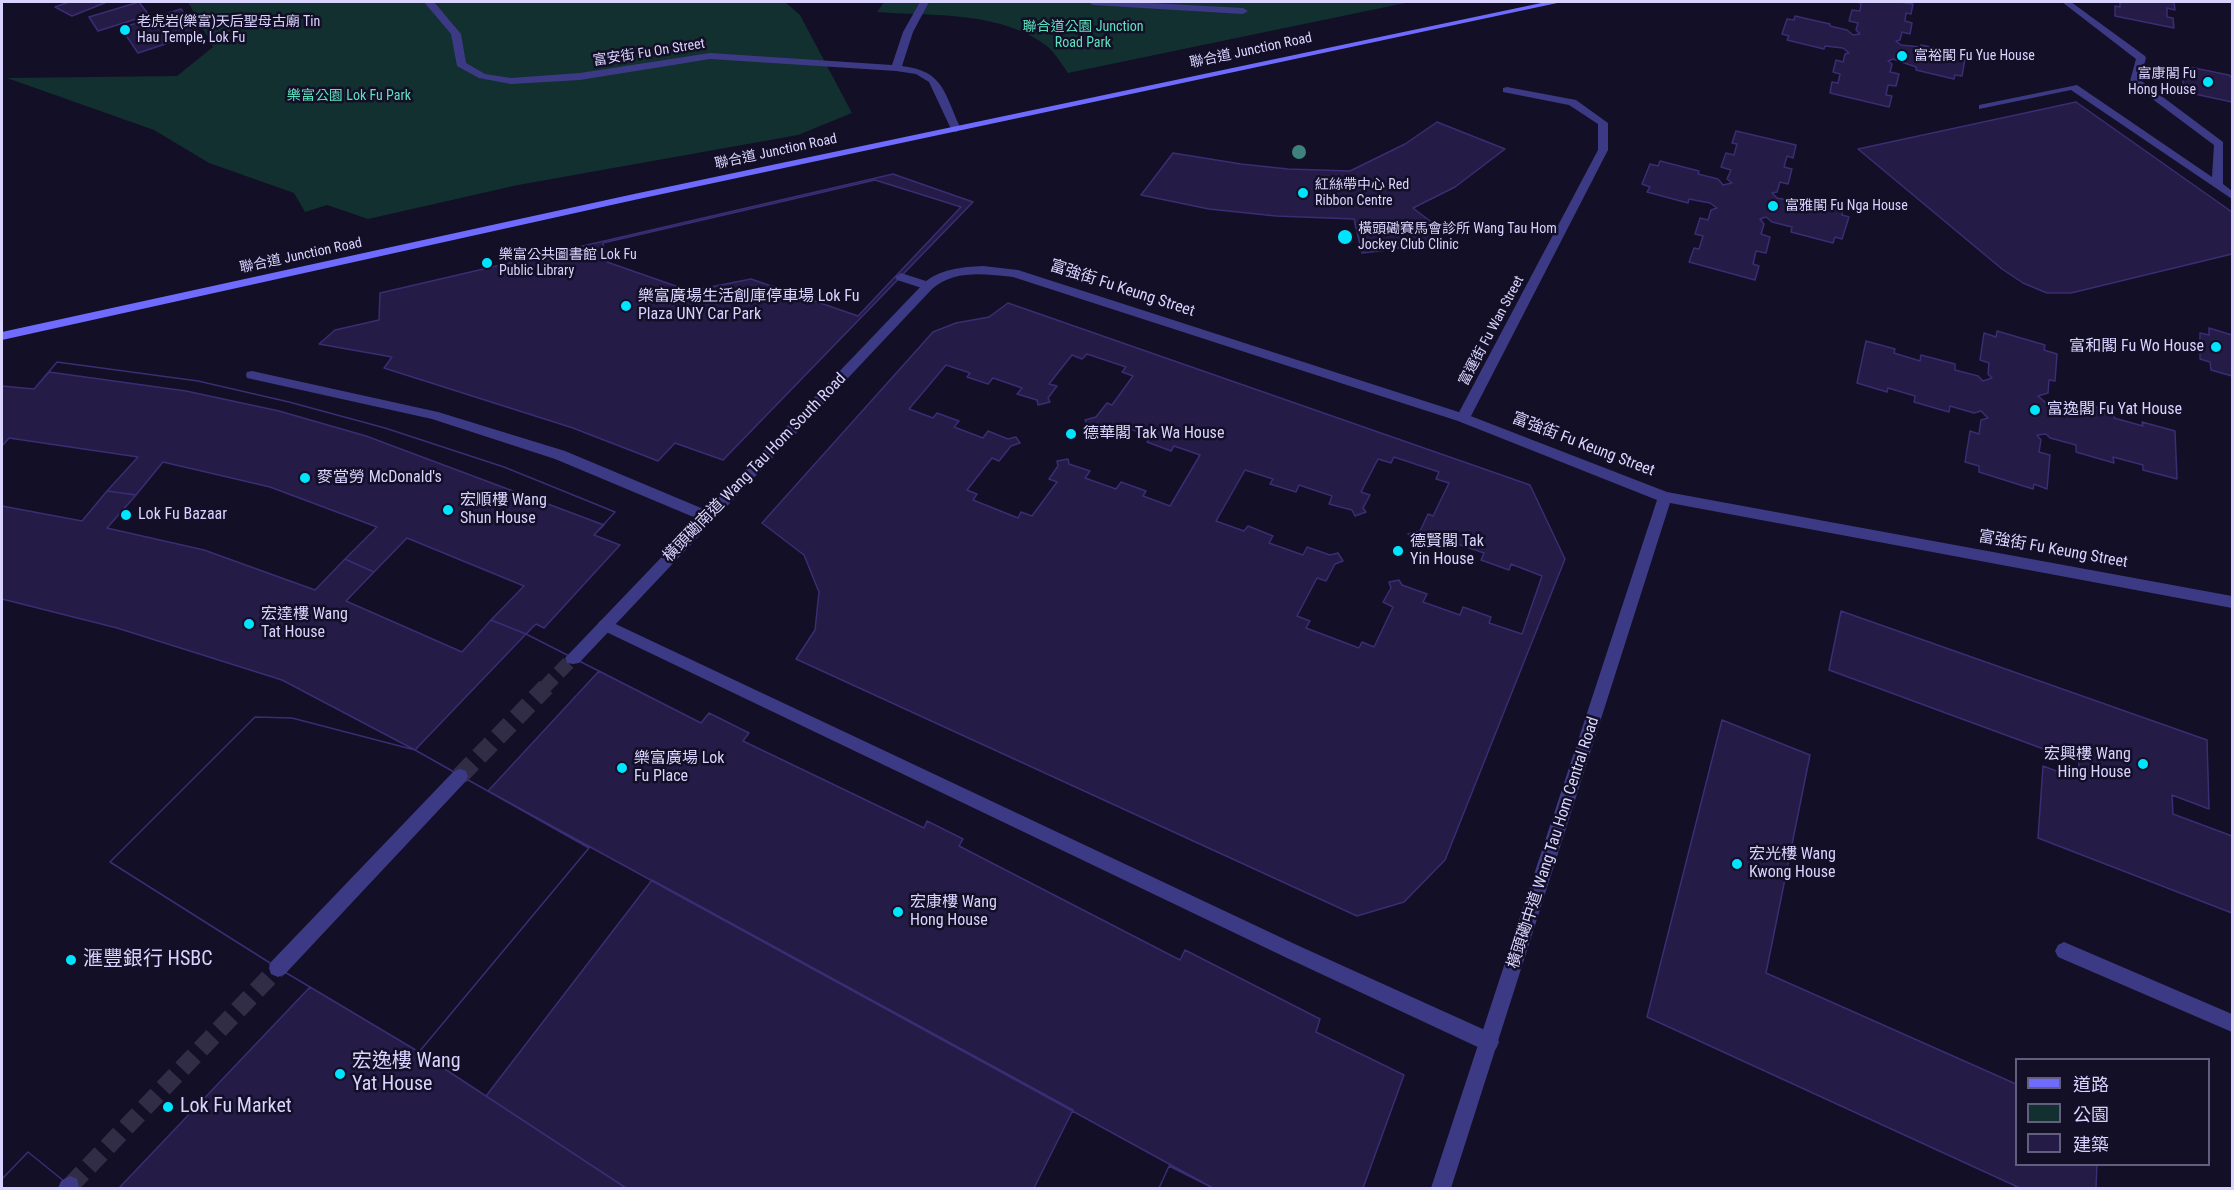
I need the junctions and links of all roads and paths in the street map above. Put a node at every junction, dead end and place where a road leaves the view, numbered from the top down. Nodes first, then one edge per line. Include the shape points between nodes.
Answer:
1 (429, 2) edge
2 (925, 2) edge
3 (1093, 2) edge
4 (1557, 2) edge
5 (2066, 2) edge
6 (1243, 11) dead end
7 (896, 68) junction
8 (1507, 90) dead end
9 (1983, 107) dead end
10 (956, 129) junction
11 (2217, 186) junction
12 (2232, 196) edge
13 (901, 277) dead end
14 (932, 282) junction
15 (2, 336) edge
16 (252, 375) dead end
17 (1463, 418) junction
18 (1665, 496) junction
19 (708, 517) junction
20 (2232, 602) edge
21 (605, 625) junction
22 (573, 658) tunnel mouth
23 (460, 776) tunnel mouth
24 (2064, 951) dead end
25 (278, 968) tunnel mouth
26 (2232, 1023) edge
27 (1489, 1042) junction
28 (1441, 1188) edge

1 - 7 street, 富安街 Fu On Street via 456,34 461,64 473,73 496,79 577,77 710,56
2 - 7 street via 908,32
3 - 6 street
4 - 10 main road, 聯合道 Junction Road
5 - 11 street via 2141,58 2135,81 2219,144
7 - 10 street, 富安街 Fu On Street via 920,71 933,80
8 - 17 street, 富運街 Fu Wan Street via 1572,102 1603,123 1603,150
9 - 11 street via 2073,87
10 - 15 main road, 聯合道 Junction Road
11 - 12 street
13 - 14 street
14 - 17 street, 富強街 Fu Keung Street via 960,271 1014,273
14 - 19 street, 橫頭磡南道 Wang Tau Hom South Road
16 - 19 street via 453,421 560,455
17 - 18 street, 富強街 Fu Keung Street
18 - 20 street, 富強街 Fu Keung Street
18 - 27 street, 橫頭磡中道 Wang Tau Hom Central Road
19 - 21 street, 橫頭磡南道 Wang Tau Hom South Road
21 - 22 street, 橫頭磡南道 Wang Tau Hom South Road
21 - 27 street
23 - 25 street
24 - 26 street
27 - 28 street, 橫頭磡中道 Wang Tau Hom Central Road

